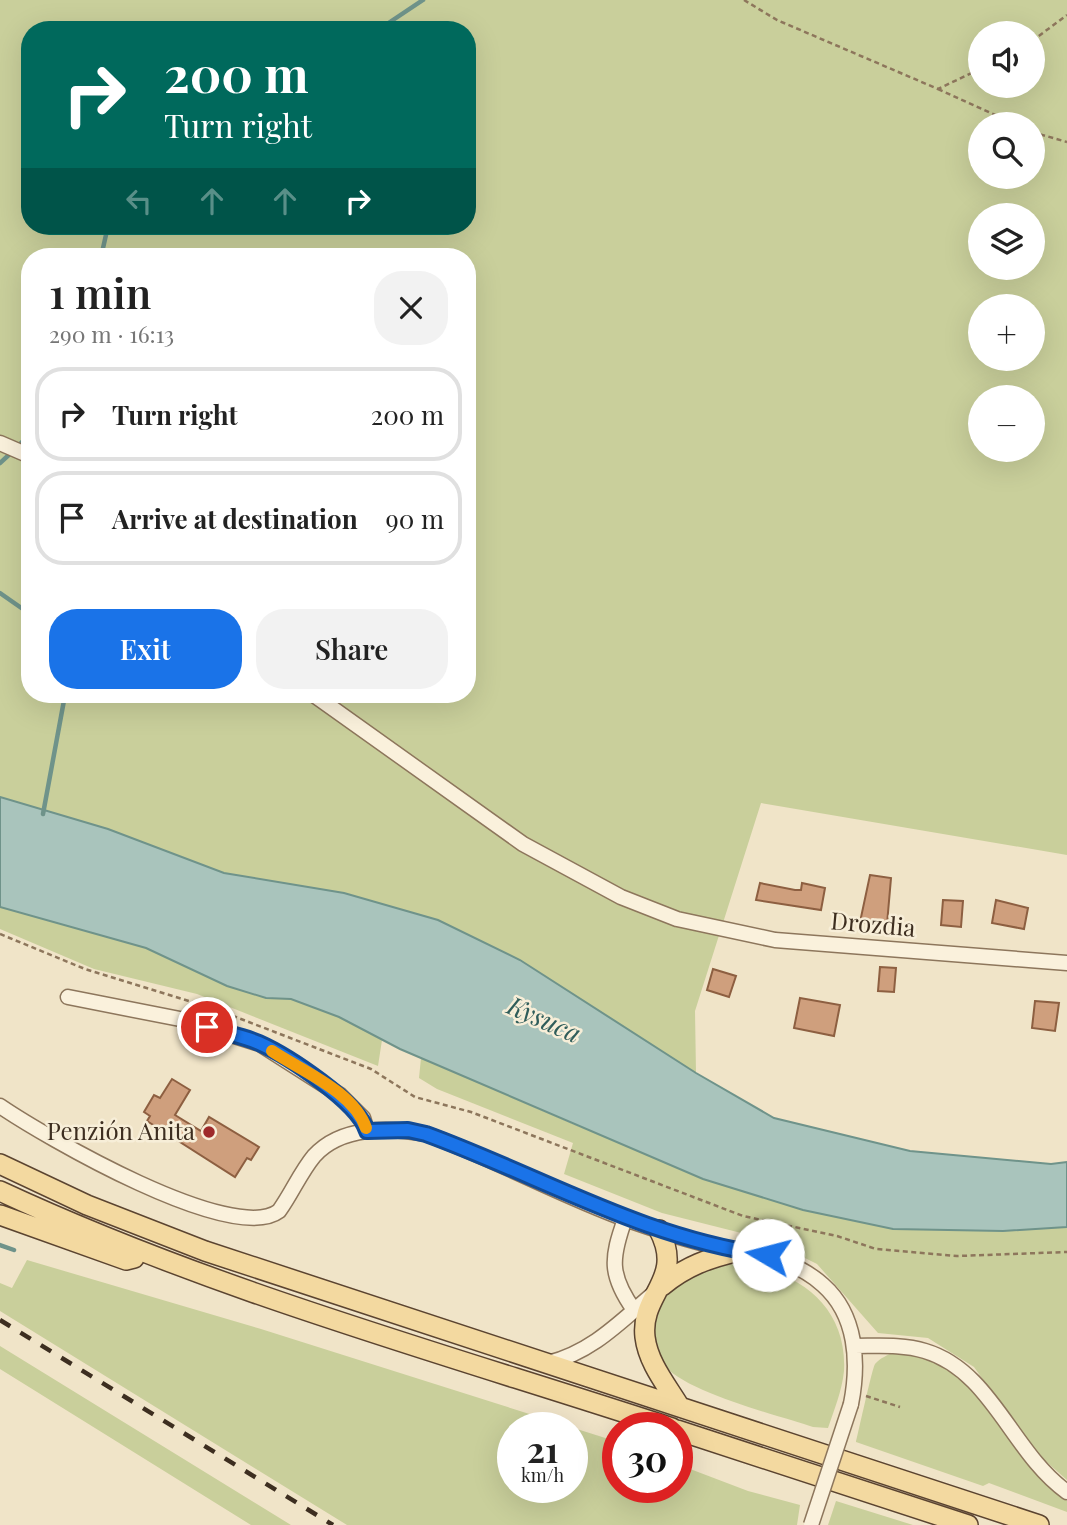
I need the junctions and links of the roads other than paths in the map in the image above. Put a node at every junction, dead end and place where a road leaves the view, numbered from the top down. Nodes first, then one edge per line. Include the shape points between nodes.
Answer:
1 (3, 444) edge
2 (21, 452) edge
3 (325, 703) edge
4 (1067, 963) edge
5 (68, 997) dead end
6 (0, 1106) edge
7 (367, 1131) junction
8 (0, 1164) edge
9 (0, 1191) edge
10 (0, 1215) edge
11 (625, 1219) junction
12 (659, 1230) junction
13 (739, 1251) junction
14 (148, 1255) junction
15 (659, 1289) junction
16 (634, 1310) junction
17 (855, 1346) junction
18 (548, 1363) junction
19 (678, 1404) junction
20 (623, 1412) edge
21 (693, 1435) edge
22 (1067, 1492) edge
23 (811, 1525) edge
24 (968, 1525) edge
25 (1039, 1525) edge

1 - 2 street
3 - 4 street, Drozdia via 523,844 621,897 677,919 775,940
5 - 7 street via 180,1019 260,1044 340,1095 363,1118
6 - 7 street via 146,1188 256,1219 279,1211 329,1142
7 - 11 street via 426,1134
8 - 18 main road via 87,1205 205,1251
9 - 14 main road
10 - 14 main road via 126,1260
11 - 12 street
11 - 16 street via 615,1247 614,1268 618,1288
12 - 13 street
12 - 15 main road via 669,1257
13 - 15 main road via 698,1262
13 - 17 street via 768,1255 800,1268 825,1286 845,1314
14 - 20 main road
15 - 16 street
15 - 19 main road via 647,1313 645,1334 655,1367
16 - 18 street via 589,1347
17 - 22 street via 922,1350 959,1366 1028,1456
17 - 23 street, bridge via 857,1374 851,1404
18 - 19 main road
19 - 25 main road
21 - 24 main road

